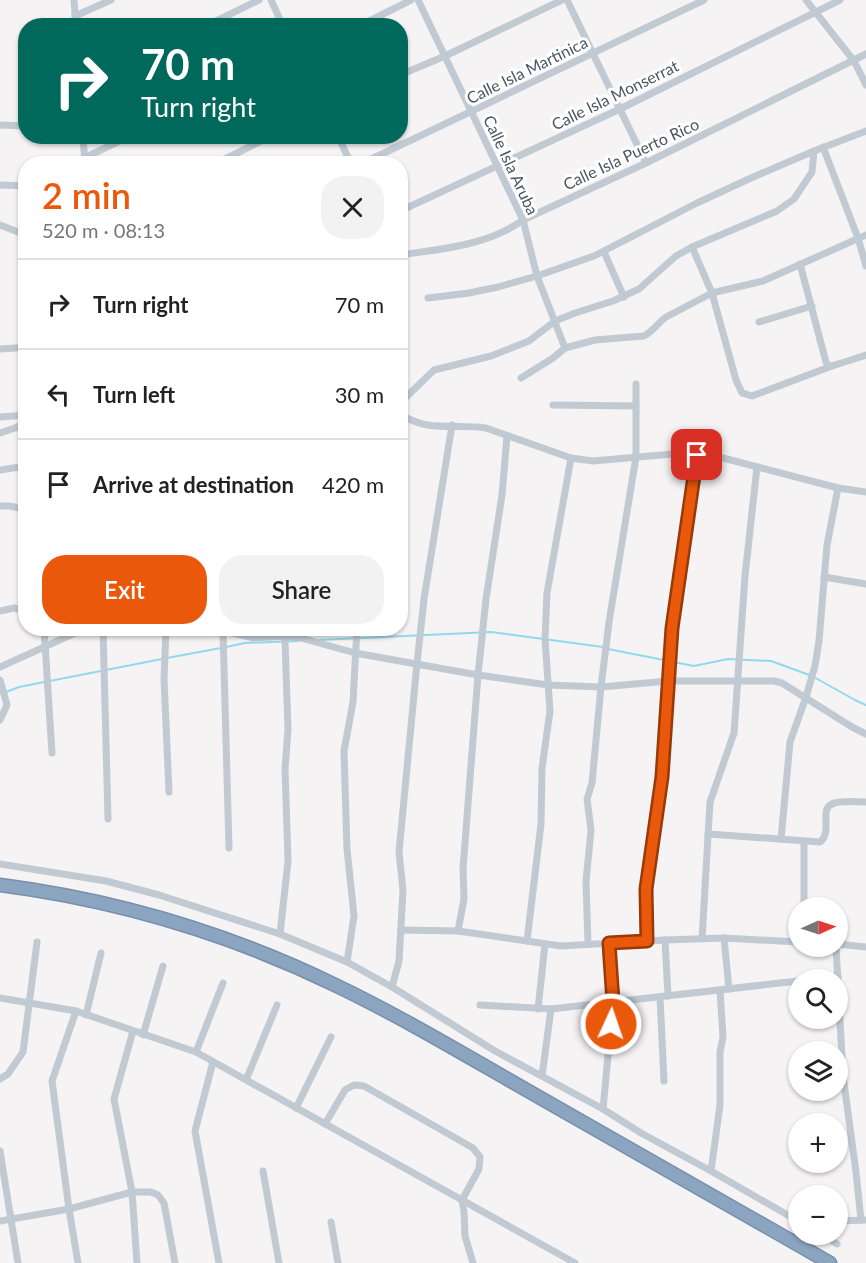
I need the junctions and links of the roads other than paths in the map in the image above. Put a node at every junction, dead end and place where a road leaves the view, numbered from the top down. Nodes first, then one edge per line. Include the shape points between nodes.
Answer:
1 (74, 0) edge
2 (111, 0) edge
3 (259, 0) edge
4 (271, 0) edge
5 (411, 0) edge
6 (418, 0) edge
7 (561, 0) edge
8 (567, 0) edge
9 (704, 0) edge
10 (806, 0) edge
11 (840, 0) edge
12 (815, 12) junction
13 (75, 16) joint
14 (222, 18) edge
15 (279, 18) edge
16 (375, 18) edge
17 (593, 53) junction
18 (866, 54) edge
19 (445, 56) junction
20 (854, 61) junction
21 (408, 72) edge
22 (866, 85) edge
23 (620, 109) junction
24 (471, 111) junction
25 (0, 125) edge
26 (18, 126) edge
27 (866, 131) edge
28 (408, 141) edge
29 (116, 144) edge
30 (255, 144) edge
31 (403, 144) edge
32 (823, 147) junction
33 (814, 151) junction
34 (94, 156) edge
35 (231, 156) edge
36 (378, 156) edge
37 (646, 163) junction
38 (498, 166) junction
39 (0, 185) edge
40 (18, 186) edge
41 (408, 207) edge
42 (523, 219) junction
43 (0, 225) edge
44 (18, 232) edge
45 (866, 235) edge
46 (858, 238) junction
47 (692, 247) junction
48 (604, 252) junction
49 (408, 254) edge
50 (800, 264) junction
51 (866, 266) edge
52 (537, 276) junction
53 (712, 293) junction
54 (624, 297) junction
55 (428, 298) dead end
56 (812, 306) junction
57 (555, 321) junction
58 (759, 322) dead end
59 (18, 347) edge
60 (565, 348) junction
61 (0, 349) edge
62 (866, 355) edge
63 (832, 366) junction
64 (521, 378) dead end
65 (636, 384) dead end
66 (408, 395) edge
67 (553, 405) dead end
68 (636, 406) junction
69 (18, 416) edge
70 (0, 417) edge
71 (408, 418) edge
72 (452, 425) junction
73 (18, 427) edge
74 (0, 433) edge
75 (507, 436) junction
76 (697, 455) junction
77 (636, 457) junction
78 (571, 458) junction
79 (18, 467) edge
80 (757, 467) junction
81 (0, 470) edge
82 (838, 488) junction
83 (866, 492) edge
84 (0, 506) edge
85 (18, 508) edge
86 (824, 577) junction
87 (866, 584) edge
88 (18, 609) edge
89 (0, 610) edge
90 (44, 636) edge
91 (68, 636) edge
92 (103, 636) edge
93 (166, 636) edge
94 (223, 636) edge
95 (245, 636) edge
96 (265, 636) edge
97 (287, 636) edge
98 (297, 636) edge
99 (357, 636) edge
100 (44, 647) junction
101 (356, 653) junction
102 (417, 663) junction
103 (0, 667) edge
104 (478, 675) junction
105 (0, 680) edge
106 (668, 681) junction
107 (737, 681) junction
108 (548, 686) junction
109 (601, 687) junction
110 (806, 698) junction
111 (0, 720) edge
112 (866, 724) edge
113 (865, 733) edge
114 (52, 753) dead end
115 (169, 792) dead end
116 (866, 802) edge
117 (108, 819) dead end
118 (708, 834) junction
119 (781, 839) junction
120 (804, 841) junction
121 (229, 848) dead end
122 (0, 864) edge
123 (0, 885) edge
124 (804, 897) edge
125 (401, 930) junction
126 (458, 931) junction
127 (280, 934) junction
128 (724, 938) junction
129 (702, 939) junction
130 (665, 940) junction
131 (527, 941) junction
132 (647, 941) junction
133 (788, 941) edge
134 (37, 942) dead end
135 (609, 943) junction
136 (545, 944) junction
137 (588, 944) junction
138 (848, 946) edge
139 (866, 947) edge
140 (101, 953) dead end
141 (346, 962) junction
142 (163, 966) dead end
143 (788, 982) edge
144 (223, 983) dead end
145 (392, 987) junction
146 (729, 989) junction
147 (720, 990) junction
148 (668, 996) junction
149 (660, 997) junction
150 (0, 998) edge
151 (613, 1002) junction
152 (28, 1003) junction
153 (277, 1005) dead end
154 (480, 1005) dead end
155 (538, 1009) junction
156 (550, 1009) junction
157 (76, 1011) junction
158 (86, 1015) junction
159 (841, 1029) edge
160 (133, 1031) junction
161 (143, 1035) junction
162 (331, 1037) dead end
163 (196, 1052) junction
164 (213, 1062) junction
165 (542, 1076) junction
166 (0, 1079) edge
167 (246, 1080) junction
168 (664, 1081) dead end
169 (296, 1108) junction
170 (603, 1109) junction
171 (325, 1124) junction
172 (0, 1151) edge
173 (711, 1170) junction
174 (263, 1172) dead end
175 (132, 1192) junction
176 (462, 1200) junction
177 (69, 1209) junction
178 (788, 1215) edge
179 (11, 1219) junction
180 (863, 1220) edge
181 (0, 1221) edge
182 (848, 1221) edge
183 (331, 1222) dead end
184 (18, 1263) edge
185 (78, 1263) edge
186 (137, 1263) edge
187 (176, 1263) edge
188 (219, 1263) edge
189 (279, 1263) edge
190 (338, 1263) edge
191 (472, 1263) edge
192 (575, 1263) edge
193 (830, 1263) edge

1 - 13 street
2 - 13 street
3 - 14 street
4 - 15 street
5 - 16 street
6 - 19 street, Calle Isla Aruba
7 - 19 street
8 - 17 street
9 - 17 street, Calle Isla Martinica
10 - 12 street
11 - 12 street, Calle Isla Monserrat
12 - 20 street
12 - 23 street, Calle Isla Monserrat
17 - 23 street
17 - 24 street, Calle Isla Martinica
18 - 20 street, Calle Isla Puerto Rico
19 - 21 street
19 - 24 street, Calle Isla Aruba
20 - 22 street
20 - 37 street, Calle Isla Puerto Rico
23 - 37 street
23 - 38 street, Calle Isla Monserrat
24 - 28 street, Calle Isla Martinica
24 - 38 street, Calle Isla Aruba
25 - 26 street
27 - 32 street
29 - 34 street
30 - 35 street
31 - 36 street, Calle Isla Martinica
32 - 33 street
32 - 46 street
33 - 47 street via 812,172 794,199 777,211
33 - 48 street via 697,203
37 - 42 street, Calle Isla Puerto Rico
38 - 41 street, Calle Isla Monserrat
38 - 42 street, Calle Isla Aruba
39 - 40 street
42 - 49 street, Calle Isla Puerto Rico via 499,234 454,247
42 - 52 street, Calle Isla Aruba
43 - 44 street
45 - 46 street
46 - 50 street
46 - 51 street
47 - 53 street
47 - 54 street
48 - 52 street
48 - 54 street
50 - 53 street via 763,281
50 - 56 street
52 - 55 street via 469,293
52 - 57 street, Calle Isla Aruba
53 - 60 street via 666,317 644,336 595,340
53 - 63 street via 742,393 752,396
54 - 57 street
56 - 58 street
56 - 63 street via 826,362
57 - 60 street, Calle Isla Aruba
57 - 66 street via 529,341 491,356 434,370
59 - 61 street
60 - 64 street
62 - 63 street
65 - 68 street
67 - 68 street
68 - 77 street
69 - 70 street
71 - 72 street via 430,426
72 - 75 street via 486,428
72 - 102 street
73 - 74 street
75 - 78 street
75 - 104 street
76 - 77 street
76 - 80 street
76 - 106 street
77 - 78 street via 593,461
77 - 109 street
78 - 108 street via 547,593
79 - 81 street
80 - 82 street
80 - 107 street
82 - 83 street
82 - 86 street
84 - 85 street
86 - 87 street
86 - 110 street via 819,641
88 - 89 street
90 - 100 street
91 - 100 street
92 - 117 street
93 - 115 street
94 - 121 street
95 - 96 street
97 - 127 street via 288,861
98 - 101 street
99 - 101 street
100 - 103 street
100 - 114 street
101 - 102 street
101 - 141 street via 344,751 354,916
102 - 104 street
102 - 125 street via 399,852 403,890
104 - 108 street
104 - 126 street via 464,899
105 - 111 street via 7,705
106 - 107 street
106 - 109 street
106 - 132 street via 662,777 646,889
107 - 110 street via 774,681
107 - 118 street via 734,733 710,802
108 - 109 street
108 - 131 street via 541,824
109 - 137 street via 587,799 591,830 586,881
110 - 113 street
110 - 119 street via 790,742
112 - 113 street
116 - 120 street via 830,804 826,808 824,839
118 - 119 street
118 - 129 street
119 - 120 street
120 - 124 street
122 - 127 street via 106,881
123 - 193 highway via 166,920 308,972 397,1017
125 - 126 street
125 - 145 street
126 - 131 street
127 - 141 street
128 - 129 street
128 - 133 street
128 - 146 street
129 - 130 street
130 - 132 street
130 - 148 street
131 - 136 street
132 - 135 street
134 - 152 street
135 - 137 street
135 - 151 street
136 - 137 street
136 - 155 street
138 - 139 street
140 - 158 street
141 - 145 street
142 - 161 street
143 - 146 street
144 - 163 street
145 - 165 street
146 - 147 street
147 - 148 street
147 - 173 street via 720,1105
148 - 149 street
149 - 151 street
149 - 168 street
150 - 152 street
151 - 156 street
151 - 170 street
152 - 157 street
152 - 166 street via 23,1052
153 - 167 street
154 - 155 street
155 - 156 street
156 - 165 street
157 - 158 street
157 - 177 street via 52,1081
158 - 160 street
159 - 180 street via 843,1076
160 - 161 street
160 - 175 street via 114,1099
161 - 163 street
162 - 169 street
163 - 164 street
164 - 167 street
164 - 188 street via 195,1131
165 - 170 street
167 - 169 street
169 - 171 street
170 - 173 street
171 - 176 street
171 - 176 street via 345,1090 354,1085 364,1086 473,1148 480,1157 479,1169
172 - 179 street
173 - 178 street
174 - 189 street
175 - 177 street
175 - 186 street
175 - 187 street via 151,1192 164,1203
176 - 191 street
176 - 192 street
177 - 179 street
177 - 185 street
179 - 181 street
179 - 184 street
180 - 182 street
183 - 190 street

